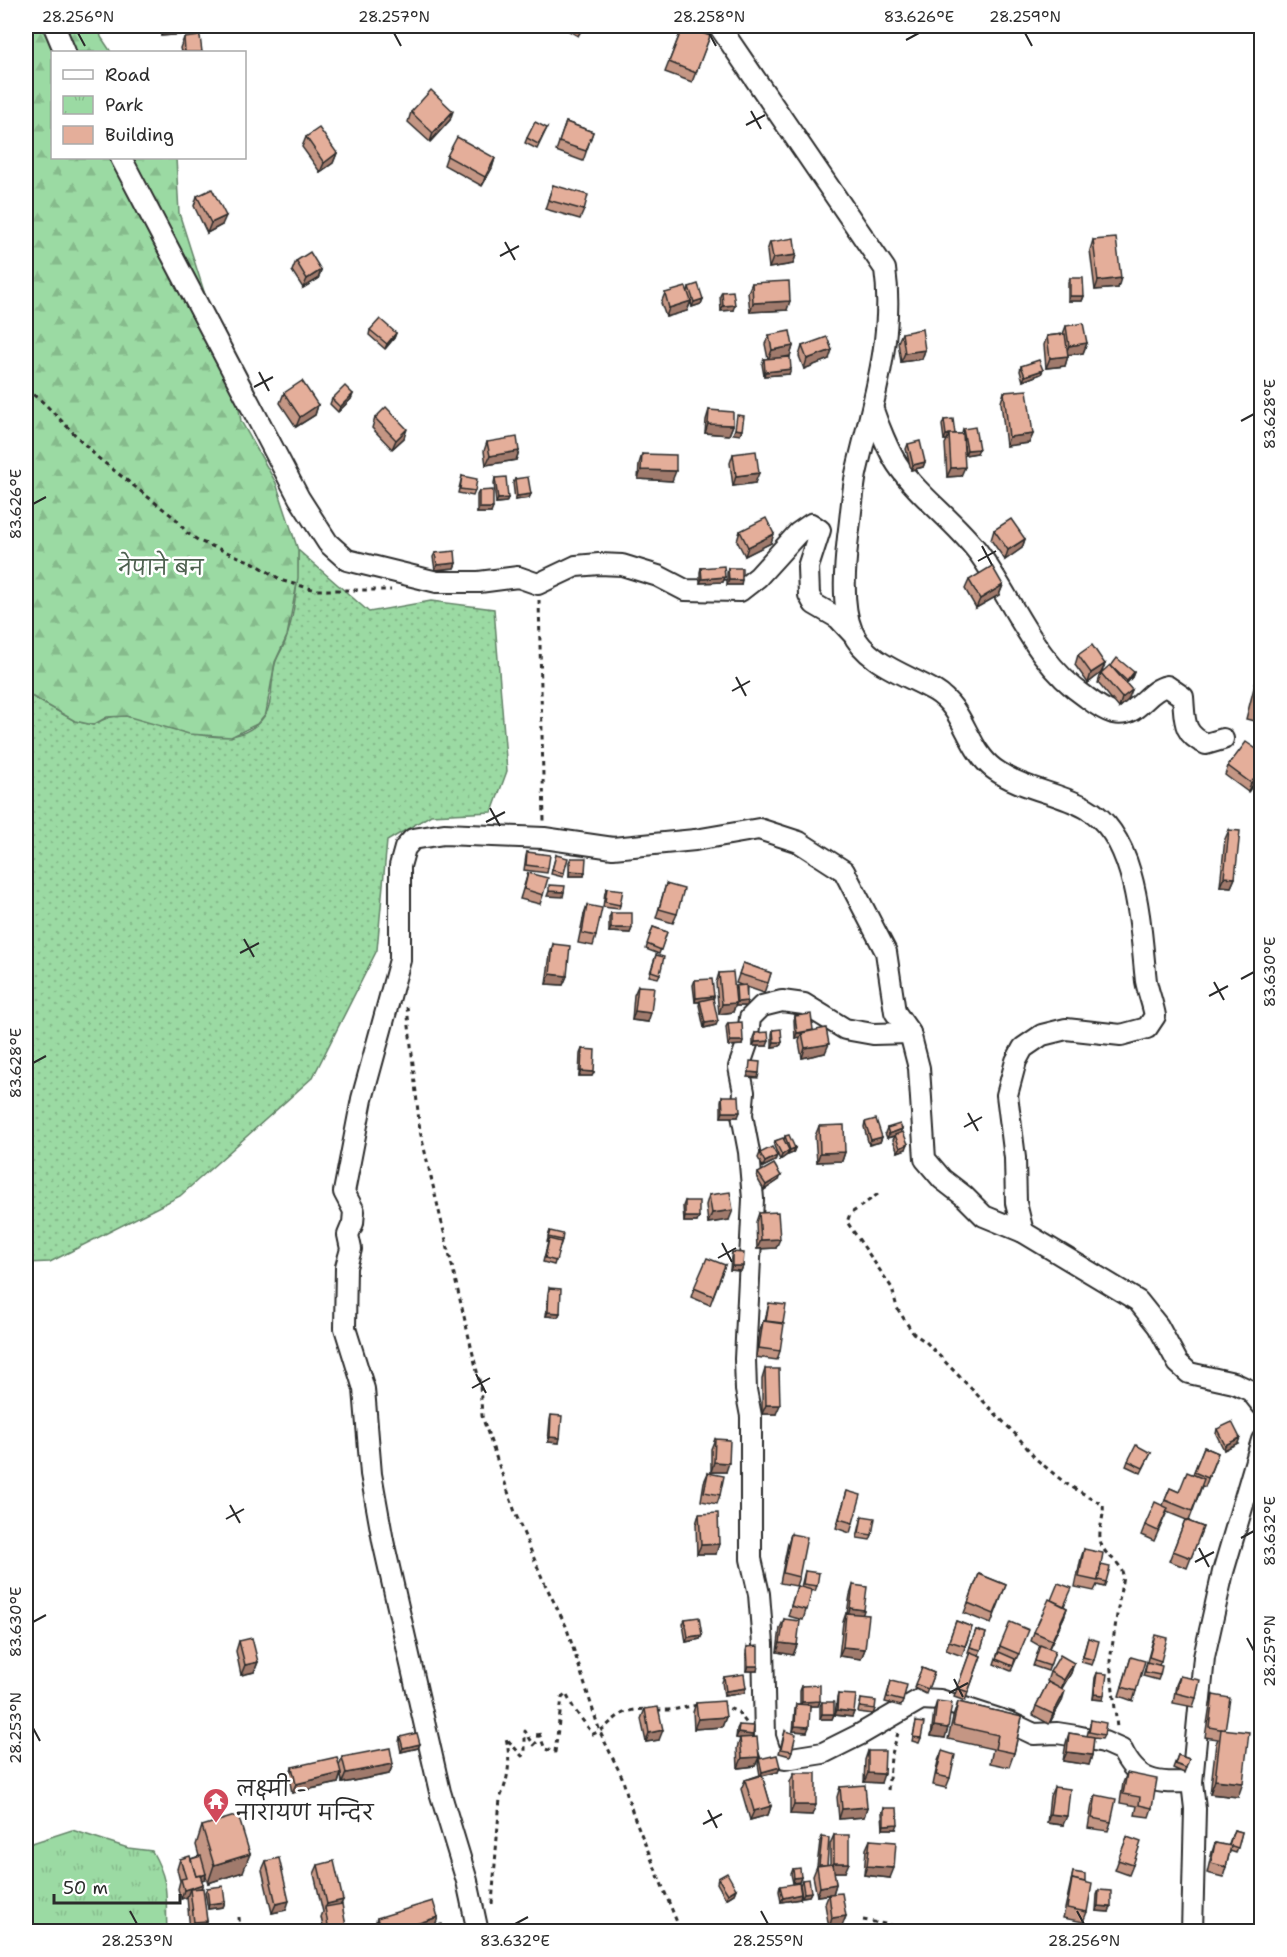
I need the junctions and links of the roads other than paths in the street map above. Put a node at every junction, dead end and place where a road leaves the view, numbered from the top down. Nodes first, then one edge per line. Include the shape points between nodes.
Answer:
1 (54, 26) edge
2 (719, 26) edge
3 (65, 51) edge
4 (122, 159) edge
5 (873, 410) junction
6 (852, 633) junction
7 (1222, 739) dead end
8 (910, 1033) junction
9 (1023, 1232) junction
10 (1262, 1406) edge
11 (1262, 1440) edge
12 (1192, 1782) junction
13 (478, 1932) edge
14 (1192, 1932) edge

1 - 3 street
2 - 5 street via 885,269 889,299
4 - 6 street via 299,498 328,543 347,560 437,582 518,577 538,584 576,566 622,565 658,576 685,590 740,591 811,524 820,530 808,567 809,596
5 - 6 street via 856,476 844,572
5 - 7 street via 897,464 977,551 1032,641 1072,688 1105,710 1124,714 1152,692 1167,686 1183,697 1183,720 1192,736 1206,744
6 - 9 street via 867,652 948,700 992,768 1012,781 1053,792 1101,817 1134,883 1146,982 1155,1016 1147,1028 1121,1035 1066,1029 1042,1035 1023,1048 1007,1095 1016,1203
8 - 9 street via 920,1068 925,1159 984,1216
8 - 12 street via 873,1034 845,1029 804,1004 782,1000 762,1006 750,1018 740,1067 753,1199 745,1359 752,1416 751,1559 759,1594 765,1737 771,1755 785,1759 814,1756 859,1736 921,1699 940,1700 1034,1734 1057,1733 1104,1742 1122,1750 1138,1775 1155,1781
8 - 13 street via 895,1012 886,952 844,871 799,842 759,829 613,848 544,838 444,834 413,839 405,848 400,866 400,960 362,1099 344,1192 354,1211 348,1235 351,1249 346,1267 345,1328 364,1389 371,1474 383,1541 440,1792
9 - 10 street via 1138,1300 1178,1363 1189,1373 1234,1383 1251,1391
11 - 12 street via 1223,1572 1204,1658
12 - 14 street

